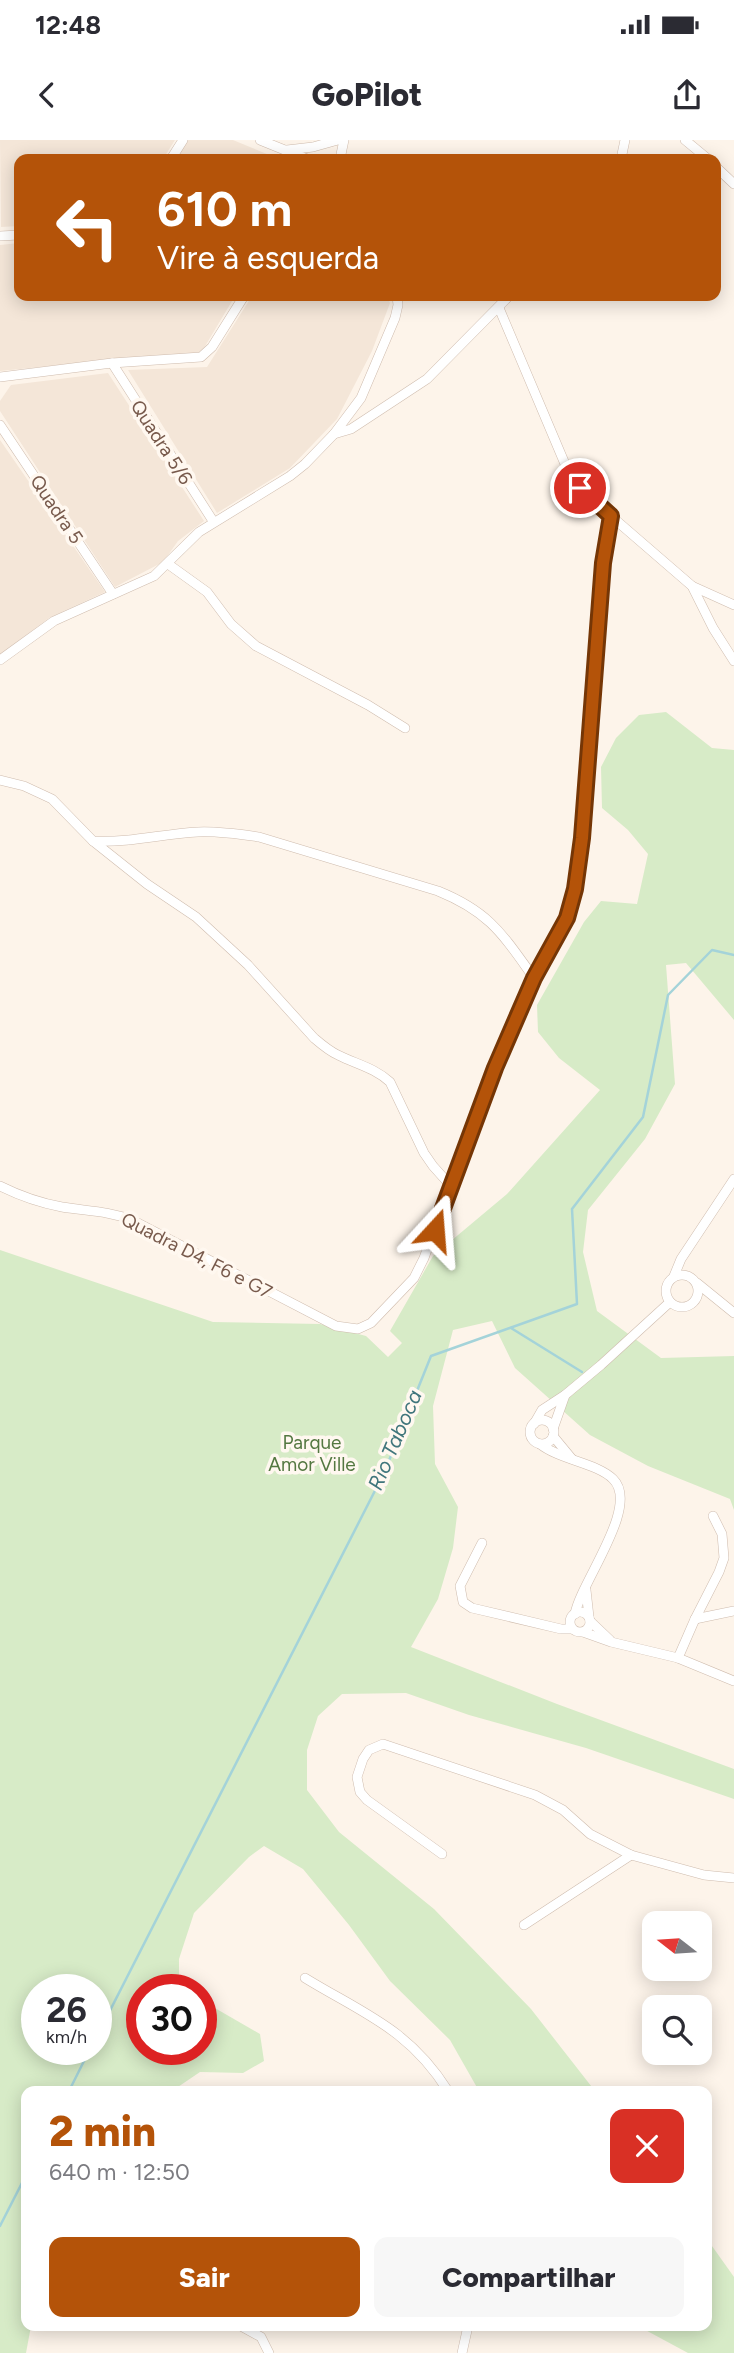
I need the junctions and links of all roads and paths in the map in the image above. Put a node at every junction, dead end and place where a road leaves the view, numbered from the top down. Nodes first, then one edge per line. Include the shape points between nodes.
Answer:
1 (260, 140) edge
2 (338, 140) edge
3 (685, 140) edge
4 (313, 147) junction
5 (287, 150) junction
6 (297, 154) edge
7 (310, 154) edge
8 (702, 154) edge
9 (721, 172) edge
10 (734, 184) edge
11 (241, 301) edge
12 (398, 301) edge
13 (505, 301) edge
14 (499, 308) junction
15 (112, 363) junction
16 (0, 377) edge
17 (0, 425) edge
18 (334, 434) junction
19 (611, 516) junction
20 (213, 522) junction
21 (168, 564) junction
22 (692, 586) junction
23 (113, 594) junction
24 (734, 605) edge
25 (0, 660) edge
26 (734, 661) edge
27 (405, 728) dead end
28 (0, 780) edge
29 (93, 841) junction
30 (534, 978) junction
31 (734, 1179) edge
32 (450, 1185) junction
33 (0, 1186) edge
34 (681, 1259) junction
35 (674, 1276) junction
36 (689, 1276) junction
37 (696, 1283) junction
38 (697, 1297) junction
39 (717, 1298) junction
40 (670, 1302) junction
41 (734, 1313) edge
42 (565, 1395) junction
43 (534, 1424) junction
44 (553, 1432) junction
45 (540, 1444) junction
46 (573, 1461) junction
47 (713, 1516) dead end
48 (482, 1544) dead end
49 (586, 1590) junction
50 (734, 1611) edge
51 (589, 1619) junction
52 (695, 1619) junction
53 (573, 1621) junction
54 (583, 1632) junction
55 (611, 1642) junction
56 (678, 1658) junction
57 (734, 1681) edge
58 (442, 1853) dead end
59 (631, 1855) junction
60 (734, 1878) edge
61 (524, 1925) dead end
62 (305, 1978) dead end
63 (444, 2086) edge
64 (250, 2331) edge
65 (467, 2331) edge
66 (269, 2353) edge
67 (462, 2353) edge

1 - 5 street
2 - 4 street
3 - 8 street
4 - 5 street
4 - 7 street
5 - 6 street
9 - 10 street
11 - 15 street via 201,357
12 - 18 street via 395,318 361,398
13 - 14 street
14 - 18 street via 427,379 351,429
14 - 19 street via 565,464 580,488
15 - 16 street
15 - 20 street, Quadra 5/6
17 - 23 street, Quadra 5
18 - 20 street via 290,476
19 - 22 street
19 - 30 street via 575,889 567,918
20 - 21 street
21 - 23 street via 154,576
21 - 27 street via 206,592 256,646
22 - 24 street
22 - 26 street
23 - 25 street via 54,621
28 - 29 street via 52,799
29 - 30 street via 119,843 196,832 240,834 419,885 475,909 502,933
29 - 32 street via 196,917 325,1047 390,1082 424,1153
30 - 32 street
31 - 34 street
32 - 33 street, Quadra D4, F6 e G7 via 414,1278 371,1323 358,1329 336,1326 132,1220 36,1201
34 - 35 street
34 - 36 street
35 - 36 street
35 - 40 street via 666,1288
36 - 37 street
37 - 38 street
37 - 39 street
38 - 39 street
38 - 40 street via 686,1307
39 - 41 street
40 - 42 street
42 - 43 street via 542,1410
42 - 44 street
43 - 44 street via 545,1421
43 - 45 street via 530,1434
44 - 45 street via 550,1441
44 - 46 street
45 - 46 street
46 - 49 street via 612,1478 621,1496 620,1511
47 - 52 street via 722,1534 724,1559
48 - 53 street via 460,1586 463,1602 556,1628
49 - 51 street
49 - 53 street
50 - 52 street
51 - 53 street via 582,1613
51 - 54 street
51 - 55 street
52 - 56 street
53 - 54 street
54 - 55 street
55 - 56 street
56 - 57 street
58 - 59 street via 360,1792 357,1782 363,1759 375,1746 398,1748 534,1795 563,1810 590,1834
59 - 60 street via 704,1875
59 - 61 street
62 - 63 street via 400,2034
64 - 66 street via 261,2337
65 - 67 street

